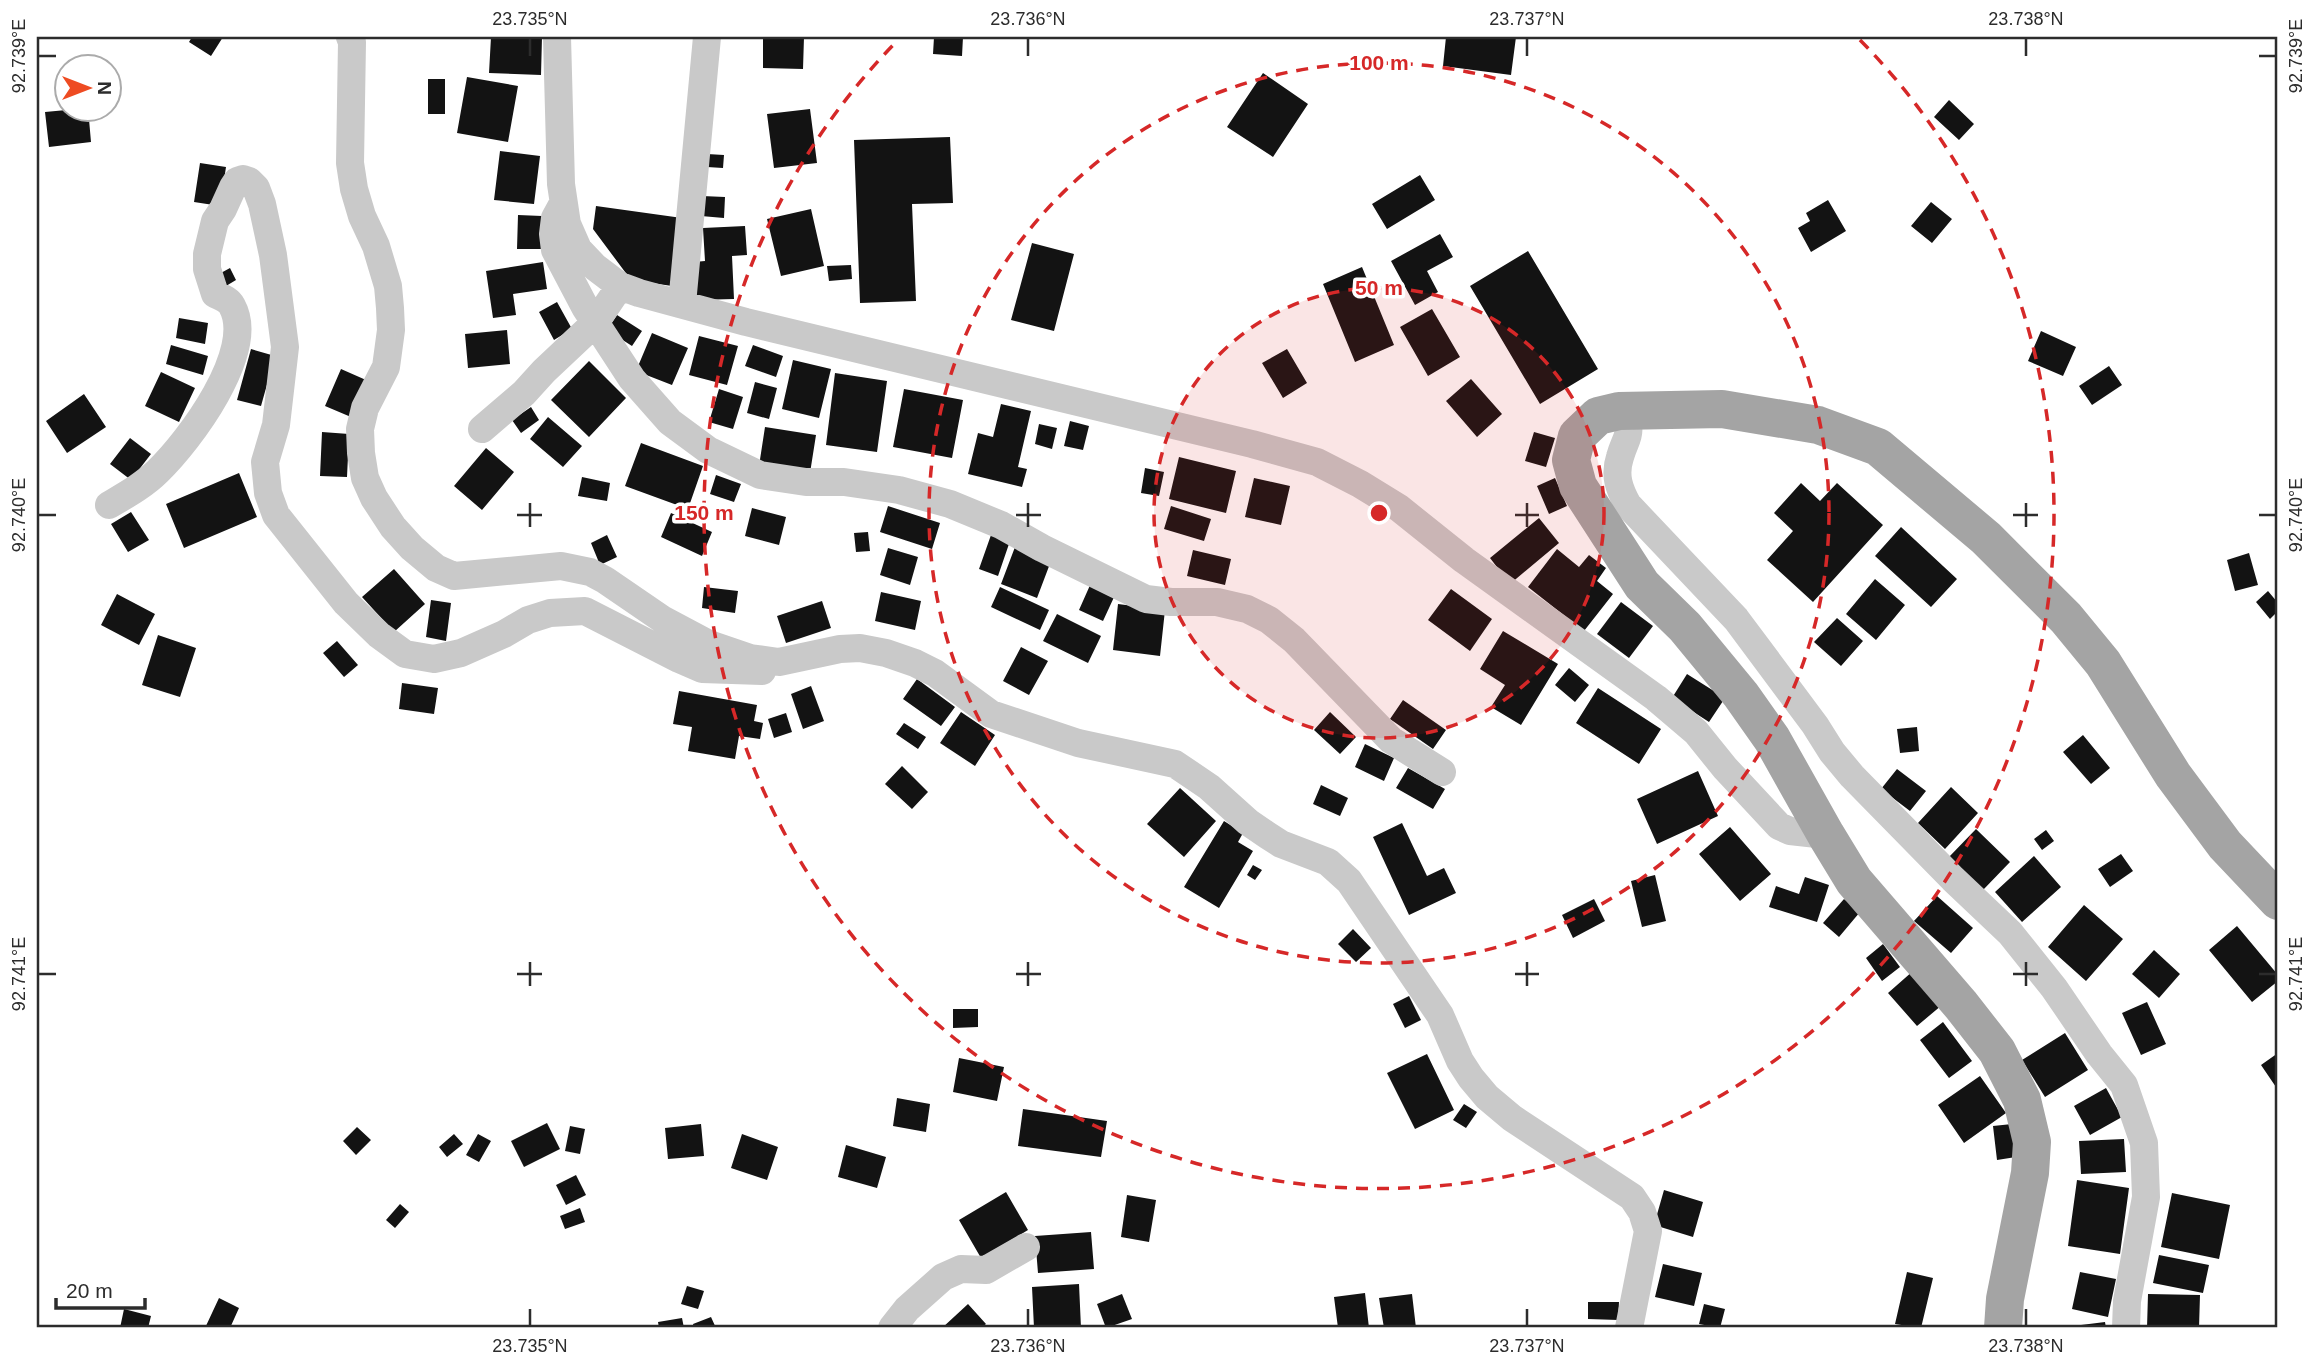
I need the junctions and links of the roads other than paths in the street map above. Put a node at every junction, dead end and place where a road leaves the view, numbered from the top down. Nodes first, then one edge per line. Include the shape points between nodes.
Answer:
1 (350, 37) edge
2 (557, 37) edge
3 (707, 37) edge
4 (563, 205) junction
5 (620, 286) junction
6 (682, 304) junction
7 (594, 323) junction
8 (1619, 411) junction
9 (482, 429) dead end
10 (109, 505) dead end
11 (840, 649) junction
12 (1442, 772) dead end
13 (1826, 835) junction
14 (2278, 901) edge
15 (1026, 1247) dead end
16 (891, 1328) edge
17 (1629, 1328) edge
18 (2003, 1328) edge
19 (2126, 1328) edge

1 - 11 street via 350,163 362,216 388,286 391,330 386,367 365,408 361,453 365,478 393,527 436,568 454,576 561,566 590,572 662,619 709,644 750,658 779,662
2 - 4 street
3 - 6 street
4 - 5 street via 578,248
4 - 7 street via 555,218 555,250
5 - 6 street
5 - 7 street
6 - 13 street via 1317,461 1399,508 1656,698 1696,732 1779,825 1790,831
7 - 9 street
7 - 12 street via 632,379 670,422 708,450 760,475 899,490 950,504 1146,599 1217,601 1247,609 1294,640 1391,740
8 - 13 main road via 1598,416 1577,436 1571,460 1578,486 1642,584 1741,695 1772,739
8 - 14 main road via 1722,409 1818,425 1878,447 1986,538 2066,618 2103,663 2173,775 2225,845
8 - 19 street via 1629,429 1617,476 1628,505 1736,620 1852,776 2010,933 2124,1085 2144,1143 2146,1197
10 - 11 street via 157,472 181,445 212,403 228,369 236,341 236,317 231,303 215,294 207,254 215,221 237,181 243,179 256,188 262,204 285,347 276,425 265,462 268,493 276,515 346,603 379,635 405,654 434,659 480,646 550,612 585,611 702,669 799,671
11 - 17 street via 860,648 915,663 991,714 1030,728 1175,764 1281,844 1328,862 1349,881 1426,993 1471,1079 1487,1097 1632,1197 1642,1212 1648,1231
13 - 18 main road via 1854,881 1997,1051 2022,1100 2032,1142
15 - 16 street via 986,1270 961,1269 943,1277

